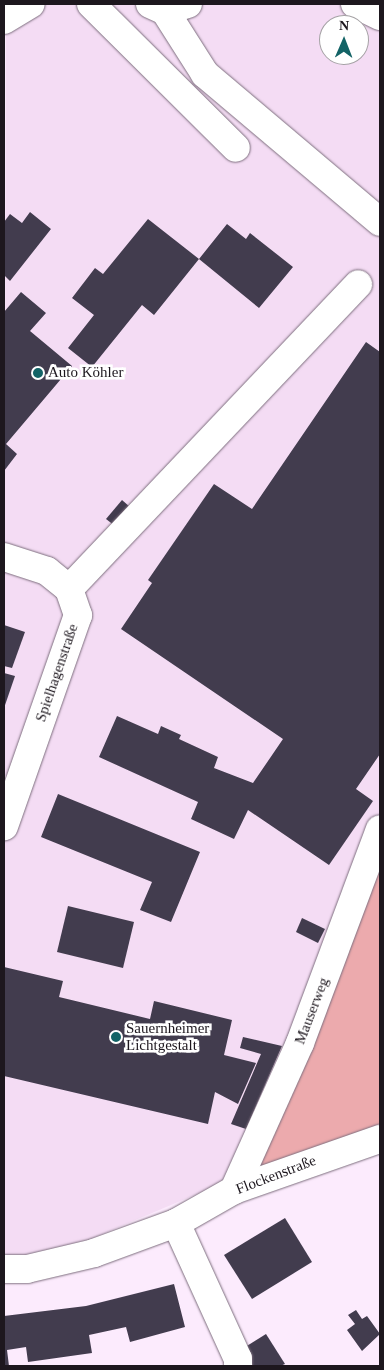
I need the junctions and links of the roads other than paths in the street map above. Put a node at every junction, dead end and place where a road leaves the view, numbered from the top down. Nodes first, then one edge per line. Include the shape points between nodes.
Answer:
1 (31, 4) edge
2 (91, 4) edge
3 (355, 4) edge
4 (168, 6) edge
5 (380, 16) edge
6 (4, 20) edge
7 (236, 148) dead end
8 (380, 222) edge
9 (358, 284) dead end
10 (4, 557) edge
11 (69, 589) junction
12 (12, 777) edge
13 (4, 826) edge
14 (380, 829) edge
15 (380, 1139) edge
16 (234, 1190) junction
17 (176, 1223) junction
18 (4, 1269) edge
19 (238, 1366) edge

1 - 6 street
2 - 7 street
3 - 5 street
4 - 8 street via 205,74
9 - 11 street
10 - 11 street via 47,571
11 - 12 street, Spielhagenstraße via 78,615
12 - 13 street, Spielhagenstraße
14 - 16 street, Mauserweg via 300,1043
15 - 16 street, Flockenstraße
16 - 17 street, Flockenstraße
17 - 18 street, Flockenstraße via 94,1253 27,1269
17 - 19 street via 238,1359

